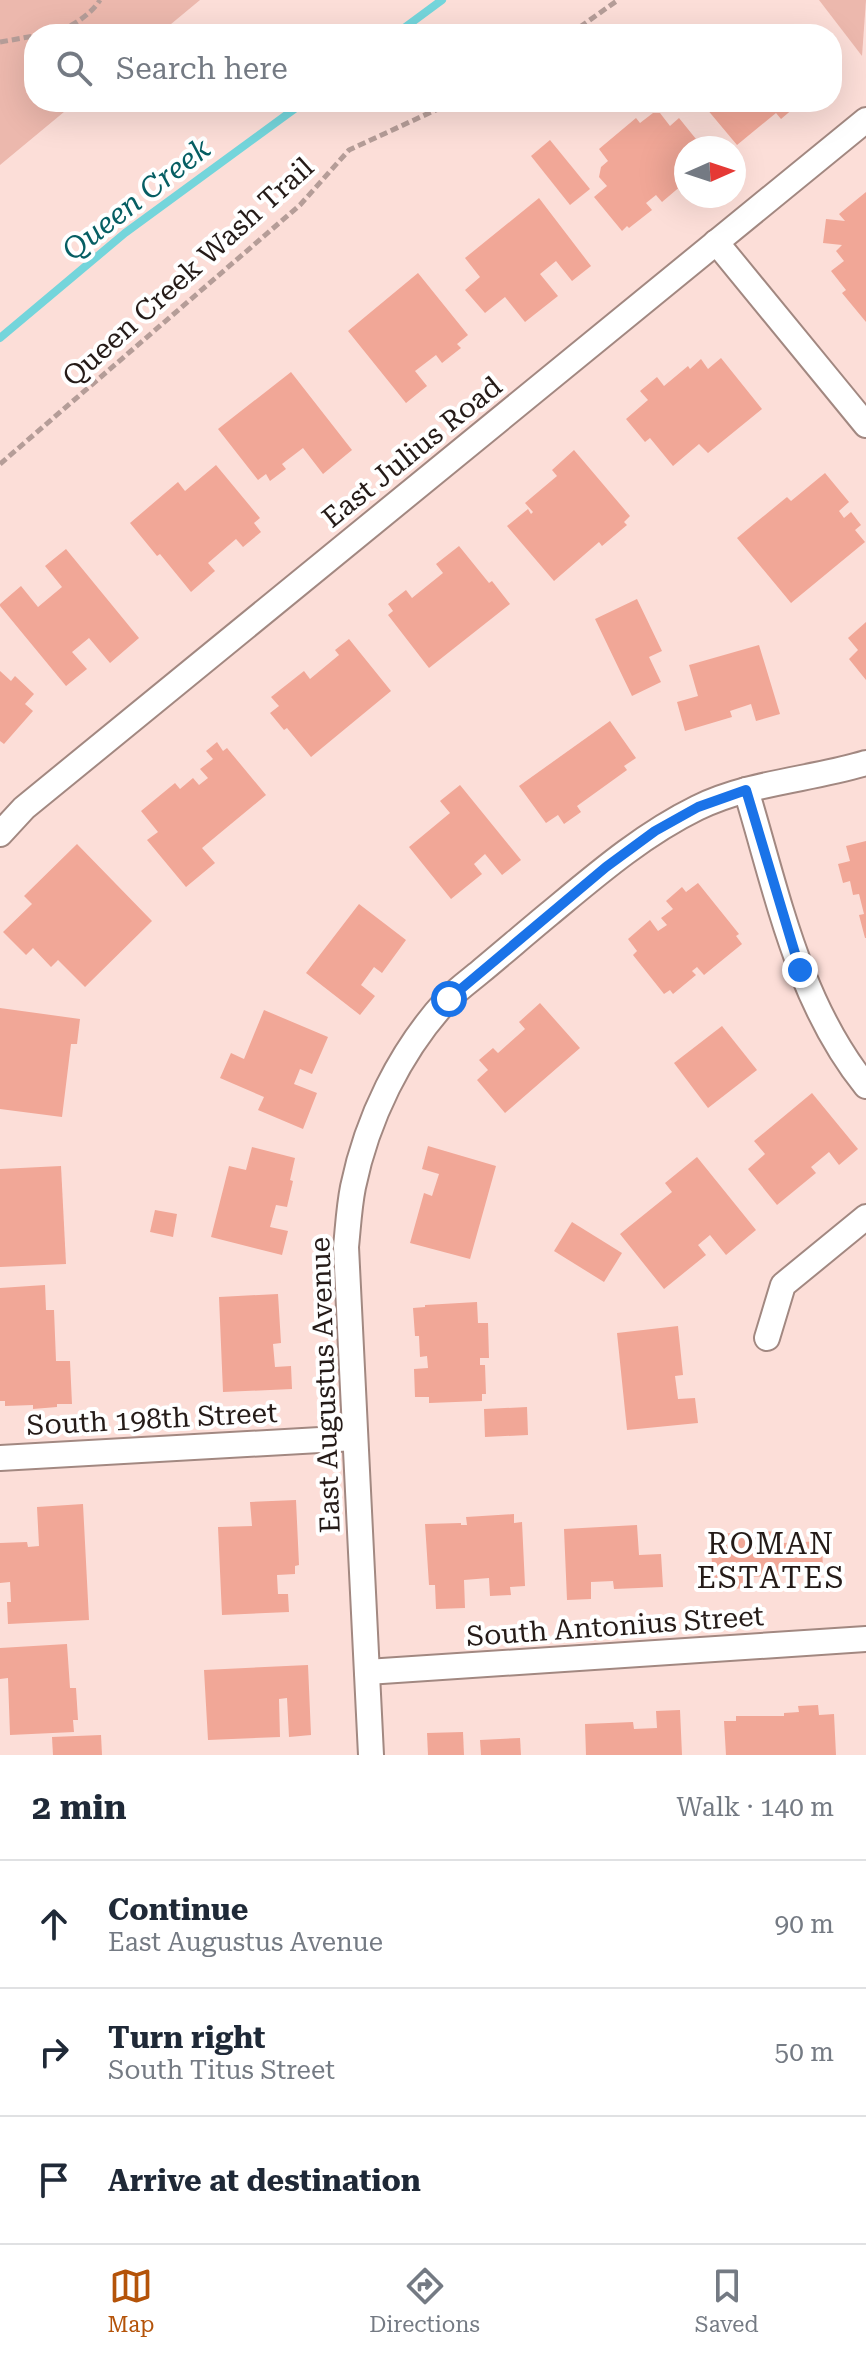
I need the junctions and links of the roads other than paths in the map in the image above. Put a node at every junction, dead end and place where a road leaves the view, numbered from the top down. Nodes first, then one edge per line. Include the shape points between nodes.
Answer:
1 (866, 120) edge
2 (716, 242) junction
3 (866, 425) edge
4 (866, 763) edge
5 (746, 790) junction
6 (0, 834) edge
7 (866, 1086) edge
8 (866, 1217) edge
9 (767, 1338) dead end
10 (355, 1438) junction
11 (0, 1458) edge
12 (866, 1639) edge
13 (367, 1672) junction
14 (371, 1755) edge

1 - 2 street, East Julius Road
2 - 3 street
2 - 6 street, East Julius Road via 24,808
4 - 5 street, East Augustus Avenue
5 - 7 street via 800,970 823,1022
5 - 10 street, East Augustus Avenue via 698,807 606,867 449,999 413,1043 369,1129 353,1188 346,1247
8 - 9 street via 783,1285
10 - 11 street, South 198th Street
10 - 13 street, East Augustus Avenue
12 - 13 street, South Antonius Street
13 - 14 street, East Augustus Avenue

